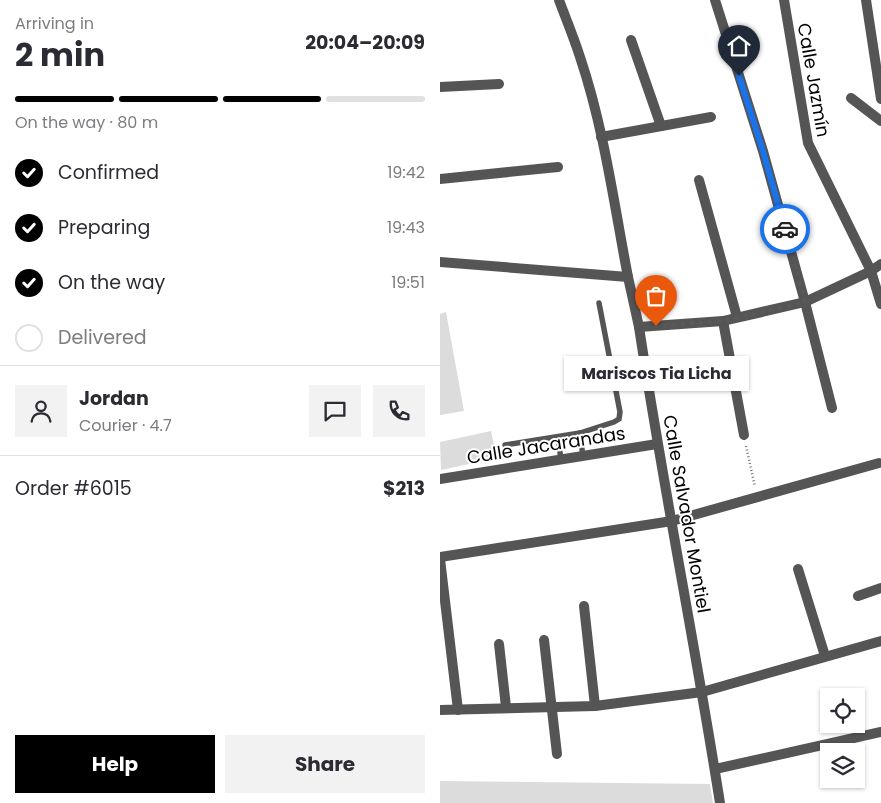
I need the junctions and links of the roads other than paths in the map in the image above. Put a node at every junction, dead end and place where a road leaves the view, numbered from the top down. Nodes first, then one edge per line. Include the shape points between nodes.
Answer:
1 (559, 0) edge
2 (715, 0) edge
3 (784, 0) edge
4 (866, 0) edge
5 (631, 40) dead end
6 (499, 84) dead end
7 (440, 87) edge
8 (851, 98) dead end
9 (881, 99) edge
10 (711, 116) dead end
11 (881, 121) edge
12 (662, 126) junction
13 (601, 137) junction
14 (558, 167) dead end
15 (440, 179) edge
16 (699, 180) dead end
17 (440, 262) edge
18 (881, 264) edge
19 (871, 271) junction
20 (628, 277) junction
21 (805, 302) junction
22 (599, 303) dead end
23 (881, 304) edge
24 (737, 318) junction
25 (723, 321) junction
26 (639, 328) junction
27 (644, 362) junction
28 (611, 368) junction
29 (647, 382) junction
30 (616, 388) junction
31 (832, 408) dead end
32 (580, 433) junction
33 (744, 435) road end
34 (558, 437) junction
35 (657, 444) junction
36 (505, 445) dead end
37 (583, 457) junction
38 (561, 460) junction
39 (879, 463) dead end
40 (440, 479) edge
41 (672, 521) junction
42 (440, 558) edge
43 (798, 569) dead end
44 (881, 588) edge
45 (858, 596) dead end
46 (584, 606) dead end
47 (544, 640) dead end
48 (881, 641) edge
49 (498, 644) dead end
50 (825, 656) junction
51 (702, 692) junction
52 (551, 706) junction
53 (595, 706) junction
54 (506, 707) junction
55 (440, 710) edge
56 (458, 710) junction
57 (881, 732) edge
58 (557, 754) dead end
59 (715, 769) junction
60 (720, 803) edge

1 - 13 street, Calle Salvador Montiel via 580,57
2 - 21 street via 763,151
3 - 19 street, Calle Jazmín via 808,144
4 - 9 street
5 - 12 street
6 - 7 street
8 - 11 street
10 - 12 street
12 - 13 street
13 - 20 street, Calle Salvador Montiel
14 - 15 street
16 - 24 street
17 - 20 street
18 - 19 street
19 - 21 street
19 - 23 street, Calle Jazmín
20 - 26 street, Calle Salvador Montiel
21 - 24 street
21 - 31 street
22 - 28 lane
24 - 25 street
25 - 26 street
25 - 33 street
26 - 27 street, Calle Salvador Montiel
27 - 28 lane
27 - 29 street, Calle Salvador Montiel
28 - 30 lane
29 - 30 lane
29 - 35 street, Calle Salvador Montiel
30 - 32 lane via 619,419
32 - 34 lane
32 - 37 lane
34 - 36 lane
34 - 38 lane
35 - 37 street, Calle Jacarandas
35 - 41 street, Calle Salvador Montiel
37 - 38 street, Calle Jacarandas
38 - 40 street, Calle Jacarandas
39 - 41 street
41 - 42 street
41 - 51 street, Calle Salvador Montiel
42 - 56 street
43 - 50 street
44 - 45 street
46 - 53 street
47 - 52 street
48 - 50 street
49 - 54 street
50 - 51 street
51 - 53 street
51 - 59 street, Calle Salvador Montiel
52 - 53 street
52 - 54 street
52 - 58 street
54 - 56 street
55 - 56 street
57 - 59 street
59 - 60 street, Calle Salvador Montiel

